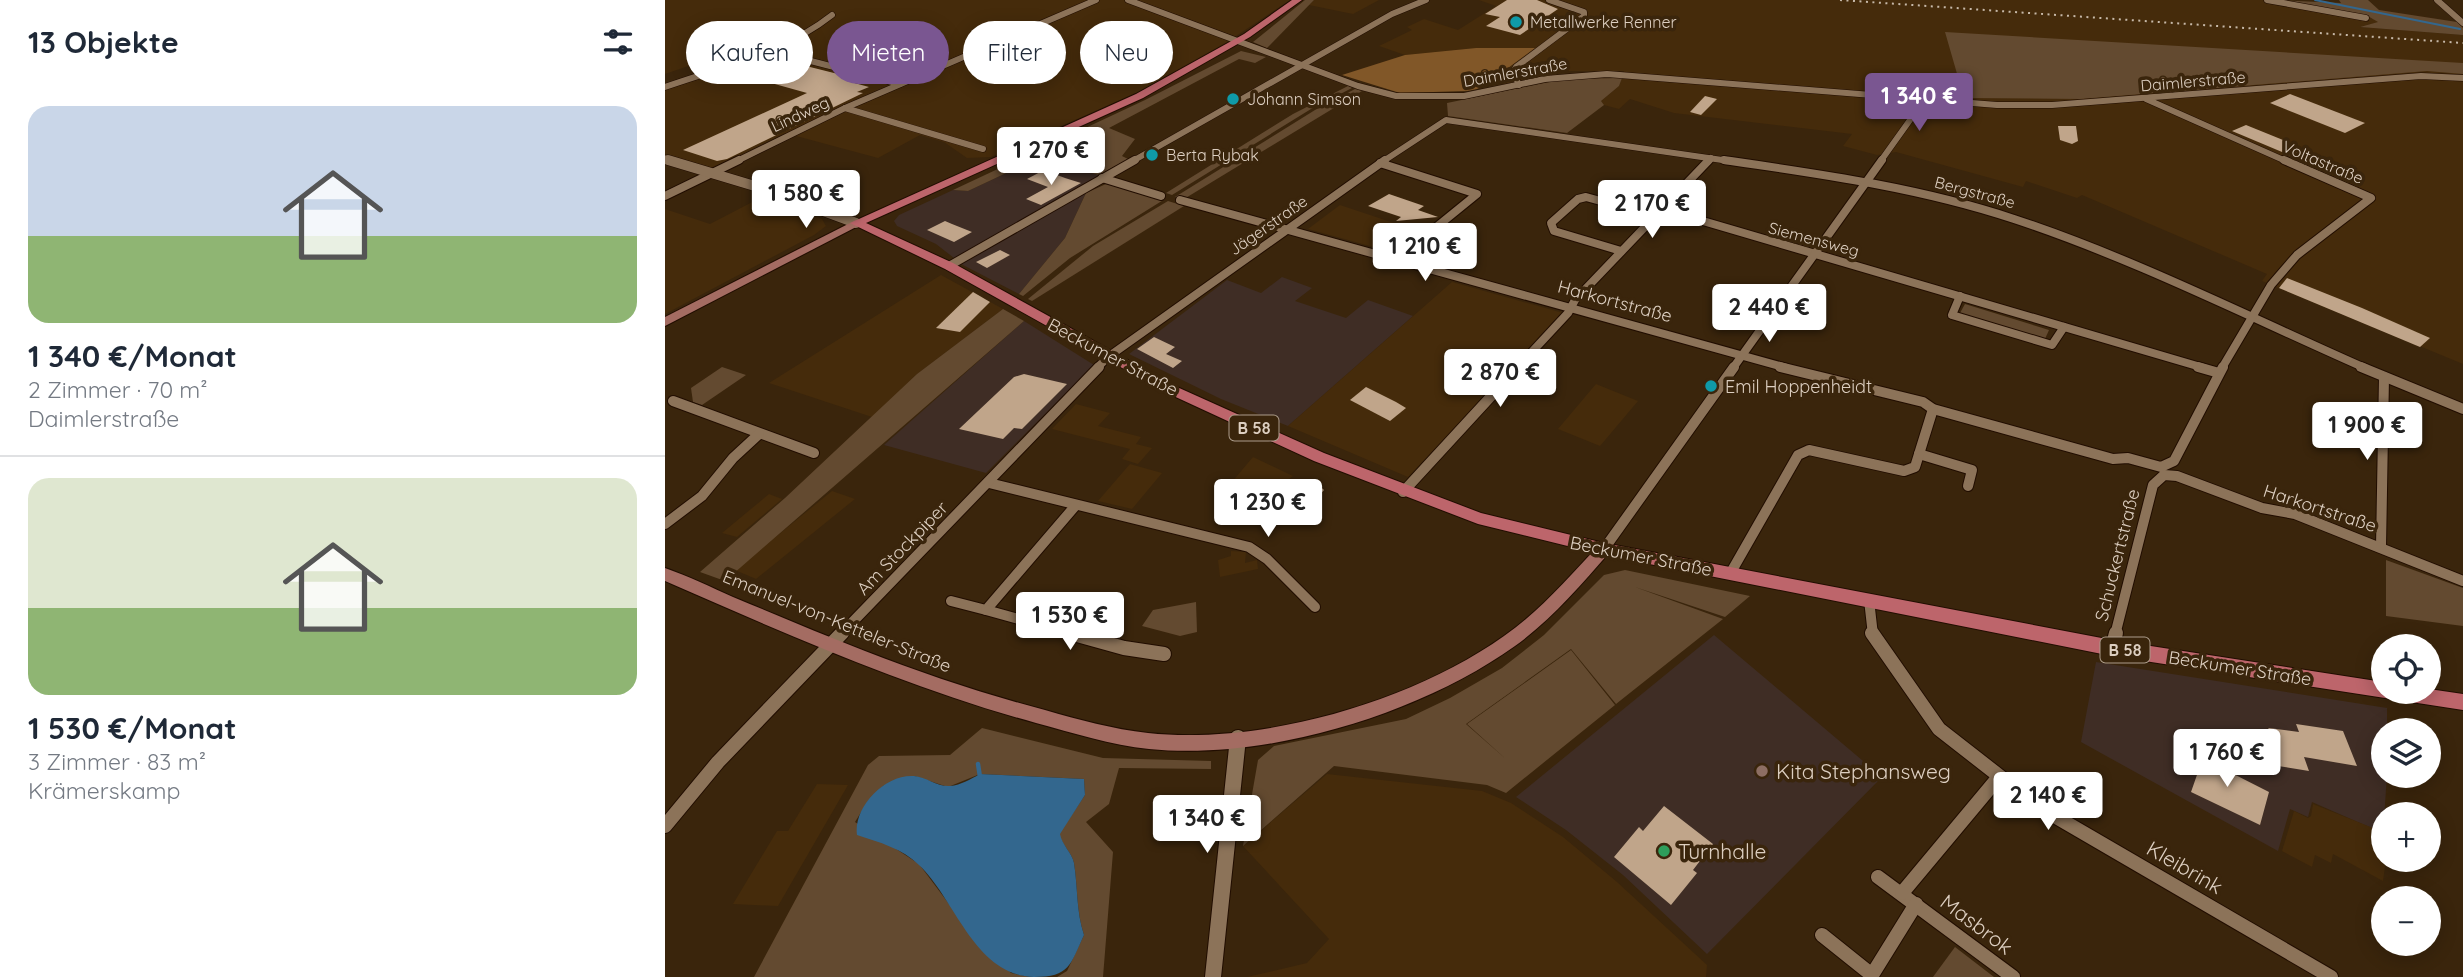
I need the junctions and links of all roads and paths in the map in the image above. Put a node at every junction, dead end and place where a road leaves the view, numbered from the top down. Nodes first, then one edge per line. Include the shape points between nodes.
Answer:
1 (1096, 0) edge
2 (1128, 0) edge
3 (1298, 0) edge
4 (1426, 0) edge
5 (1549, 0) edge
6 (2267, 0) edge
7 (2437, 0) edge
8 (832, 15) dead end
9 (2366, 18) dead end
10 (2463, 23) edge
11 (813, 28) edge
12 (1238, 41) junction
13 (949, 63) edge
14 (1302, 65) junction
15 (2463, 78) edge
16 (686, 79) edge
17 (900, 84) edge
18 (1519, 85) junction
19 (665, 87) edge
20 (1925, 99) junction
21 (2146, 99) junction
22 (845, 108) junction
23 (1446, 120) joint
24 (983, 149) dead end
25 (1711, 158) junction
26 (665, 159) edge
27 (1380, 163) junction
28 (710, 173) junction
29 (1102, 178) junction
30 (1867, 181) junction
31 (1161, 195) dead end
32 (665, 196) edge
33 (1180, 200) dead end
34 (1658, 212) junction
35 (856, 223) junction
36 (1286, 229) junction
37 (1621, 251) junction
38 (1814, 254) junction
39 (1397, 260) junction
40 (950, 266) junction
41 (1959, 296) junction
42 (1572, 307) junction
43 (2252, 318) junction
44 (665, 322) edge
45 (2064, 327) junction
46 (1743, 355) junction
47 (1108, 357) junction
48 (2219, 373) junction
49 (2385, 377) junction
50 (673, 401) dead end
51 (1933, 409) junction
52 (2463, 409) edge
53 (759, 434) junction
54 (814, 453) dead end
55 (1919, 454) junction
56 (2163, 471) junction
57 (989, 483) junction
58 (1968, 486) dead end
59 (1403, 492) junction
60 (1076, 505) junction
61 (665, 524) edge
62 (2381, 547) junction
63 (1604, 549) junction
64 (665, 574) edge
65 (1730, 574) junction
66 (2463, 581) edge
67 (1869, 600) junction
68 (951, 601) dead end
69 (1315, 607) dead end
70 (986, 610) junction
71 (832, 645) junction
72 (2112, 648) junction
73 (1164, 654) dead end
74 (2371, 689) edge
75 (2441, 699) edge
76 (2463, 702) edge
77 (1238, 738) junction
78 (1998, 778) junction
79 (665, 826) edge
80 (1878, 877) dead end
81 (1902, 893) junction
82 (1916, 904) junction
83 (1822, 935) dead end
84 (1213, 977) edge
85 (2013, 977) edge
86 (2331, 977) edge

1 - 13 street, Lindweg
2 - 12 street
3 - 12 main road
4 - 14 street
5 - 18 street via 1577,7 1584,16 1516,67 1513,72
6 - 9 street
7 - 10 street
8 - 11 street
12 - 14 street
12 - 35 main road via 1107,113
14 - 18 street, Daimlerstraße via 1386,94 1445,98
14 - 29 street
15 - 21 street, Daimlerstraße via 2421,76
16 - 19 street
17 - 22 street, Lindweg
18 - 20 street, Daimlerstraße via 1573,75 1615,74
20 - 21 street, Daimlerstraße via 2045,105
20 - 30 street
21 - 43 street, Voltastraße via 2371,198 2298,255 2271,285
22 - 24 street
22 - 28 street, Lindweg
23 - 25 street, Bergstraße
23 - 27 street, Jägerstraße
25 - 30 street, Bergstraße
25 - 34 street
26 - 28 street, Beckumer Straße
27 - 36 street, Jägerstraße
27 - 39 street via 1477,194
28 - 32 street, Lindweg
28 - 35 street, Beckumer Straße
29 - 31 street
29 - 40 street
30 - 38 street
30 - 43 street, Bergstraße via 1991,212 2073,239
33 - 36 street, Harkortstraße
34 - 37 street
34 - 37 street, Siemensweg via 1585,197 1552,223 1554,231
34 - 38 street, Siemensweg
35 - 40 main road, Beckumer Straße / B 58
35 - 44 main road
36 - 39 street, Harkortstraße
36 - 47 street, Jägerstraße
37 - 42 street
38 - 41 street, Siemensweg
38 - 46 street
39 - 42 street, Harkortstraße
40 - 47 main road, Beckumer Straße / B 58
41 - 45 street, Siemensweg
41 - 45 street via 1952,315 2052,345
42 - 46 street, Harkortstraße
42 - 59 street
43 - 48 street, Schuckertstraße
43 - 49 street, Bergstraße
45 - 48 street, Siemensweg
46 - 51 street, Harkortstraße via 1923,402
46 - 63 street
47 - 57 street, Am Stockpiper
47 - 59 main road, Beckumer Straße / B 58 via 1224,415
48 - 56 street, Schuckertstraße via 2174,461
49 - 52 street, Bergstraße
49 - 62 street
50 - 53 street
51 - 55 street
51 - 56 street, Harkortstraße
53 - 54 street
53 - 61 street via 702,496
55 - 58 street via 1972,470
55 - 65 street via 1915,467 1903,471 1809,450 1798,455
56 - 62 street, Harkortstraße
56 - 72 street, Schuckertstraße via 2153,485
57 - 60 street
57 - 71 street, Am Stockpiper
59 - 63 main road, Beckumer Straße / B 58 via 1478,518
60 - 69 street via 1249,547 1265,556 1297,594
60 - 70 street
62 - 66 street, Harkortstraße
63 - 65 main road, Beckumer Straße / B 58
63 - 77 main road, Emanuel-von-Ketteler-Straße via 1529,626 1444,681 1399,702 1342,719
64 - 71 main road, Emanuel-von-Ketteler-Straße
65 - 67 main road, Beckumer Straße / B 58
67 - 72 main road, Beckumer Straße / B 58
67 - 78 street, Kleibrink via 1872,634 1895,669 1939,729
68 - 70 street
70 - 73 street via 1124,648
71 - 77 main road, Emanuel-von-Ketteler-Straße via 901,674 1091,730 1163,742
71 - 79 street, Am Stockpiper via 718,762
72 - 74 main road, Beckumer Straße / B 58
75 - 76 main road
77 - 84 street
78 - 81 street
78 - 86 street, Kleibrink via 2051,814
80 - 81 street, Masbrok
81 - 82 street, Masbrok
82 - 83 street, Masbrok via 1872,975
82 - 85 street, Masbrok

